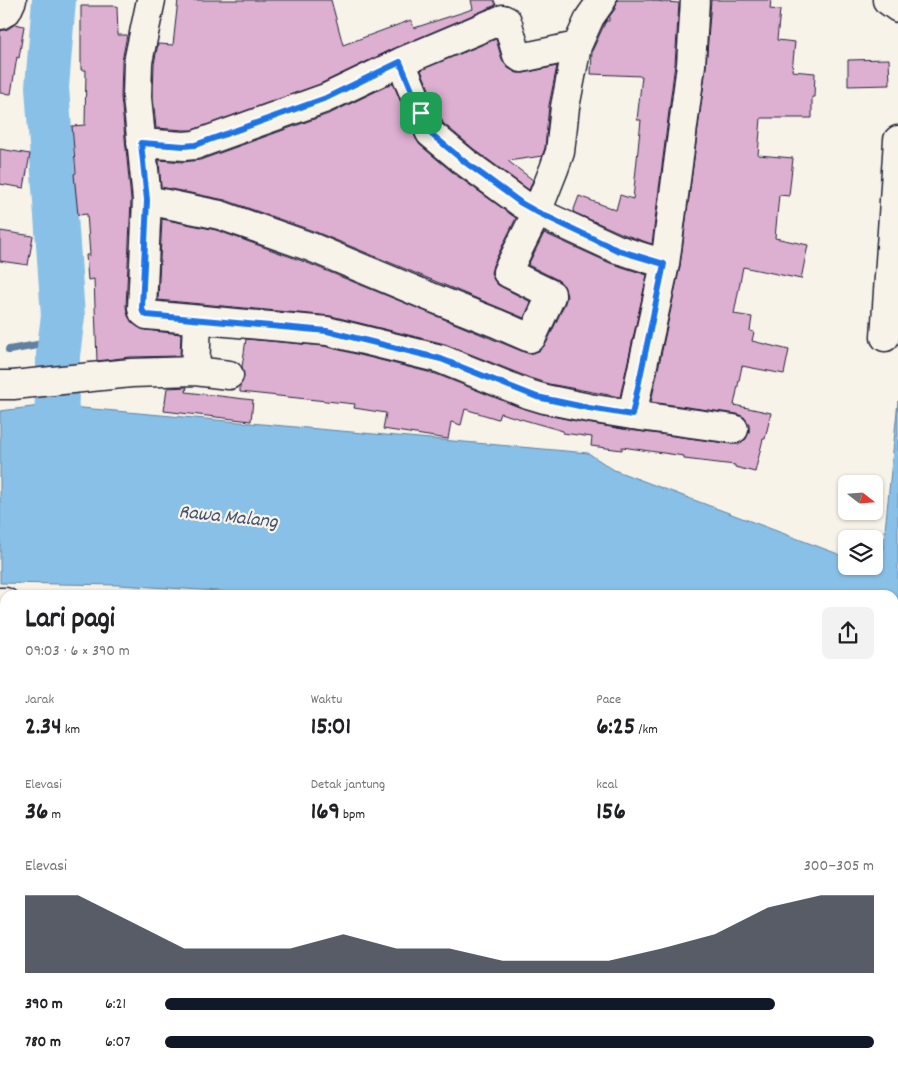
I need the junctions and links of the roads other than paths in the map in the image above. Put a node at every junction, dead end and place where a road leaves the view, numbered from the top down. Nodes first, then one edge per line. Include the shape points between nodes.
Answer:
1 (12, 0) edge
2 (151, 0) edge
3 (602, 0) edge
4 (695, 0) edge
5 (887, 0) edge
6 (898, 8) edge
7 (0, 15) edge
8 (577, 46) junction
9 (400, 62) junction
10 (898, 140) edge
11 (141, 143) junction
12 (147, 200) junction
13 (537, 212) junction
14 (664, 264) junction
15 (197, 320) junction
16 (885, 337) dead end
17 (195, 372) junction
18 (229, 376) dead end
19 (7, 385) edge
20 (632, 415) junction
21 (734, 429) dead end

1 - 7 street via 8,11
2 - 11 street via 138,62
3 - 8 street
4 - 14 street via 691,65
5 - 6 street
8 - 9 street via 521,58 517,55 507,21 503,19
8 - 13 street via 560,152
9 - 11 street via 326,98 195,145
9 - 13 street via 430,133 465,162
10 - 16 street
11 - 12 street
12 - 13 street via 220,215 310,247 530,338 551,294 507,272
12 - 15 street via 143,312
13 - 14 street via 617,250
14 - 20 street
15 - 17 street
15 - 20 street via 327,331 441,359 537,397
17 - 18 street
17 - 19 street via 130,373
20 - 21 street

